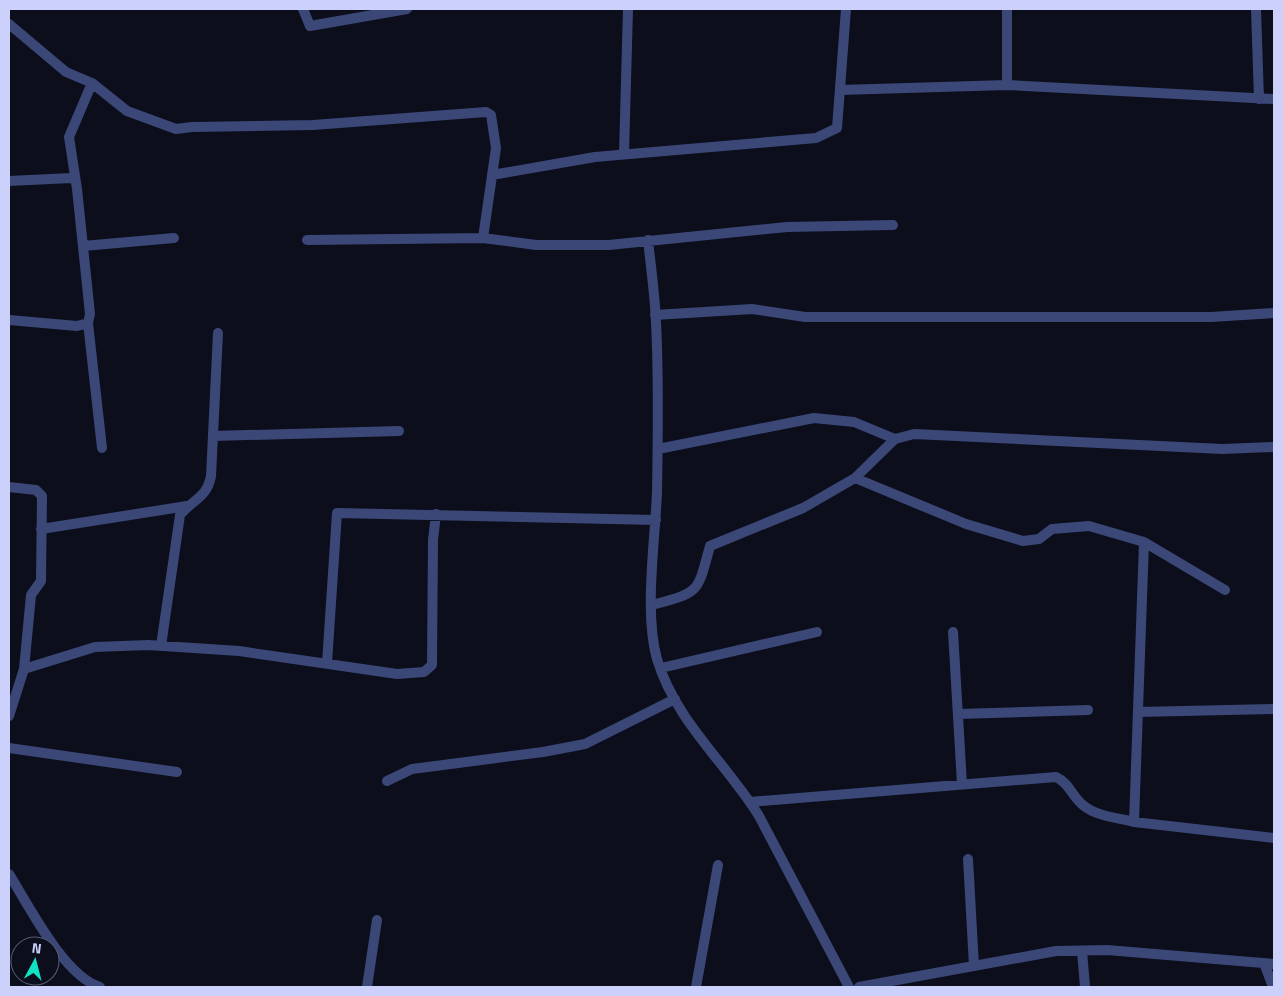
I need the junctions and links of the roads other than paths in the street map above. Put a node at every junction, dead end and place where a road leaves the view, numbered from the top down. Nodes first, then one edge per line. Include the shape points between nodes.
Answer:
1 (303, 9) edge
2 (407, 9) edge
3 (628, 9) edge
4 (846, 9) edge
5 (1007, 9) edge
6 (1256, 9) edge
7 (9, 24) edge
8 (92, 83) junction
9 (1007, 85) junction
10 (840, 90) junction
11 (1259, 99) junction
12 (1274, 100) edge
13 (624, 154) junction
14 (492, 174) junction
15 (75, 180) junction
16 (9, 181) edge
17 (893, 225) dead end
18 (174, 238) dead end
19 (483, 238) junction
20 (307, 240) dead end
21 (648, 240) junction
22 (83, 246) junction
23 (1274, 313) edge
24 (655, 315) junction
25 (9, 320) edge
26 (88, 323) junction
27 (218, 333) dead end
28 (399, 431) dead end
29 (213, 436) junction
30 (894, 439) junction
31 (1274, 447) edge
32 (102, 448) dead end
33 (658, 449) junction
34 (854, 478) junction
35 (9, 487) edge
36 (187, 506) junction
37 (436, 514) junction
38 (656, 520) junction
39 (41, 529) junction
40 (1144, 542) junction
41 (1225, 590) dead end
42 (652, 606) junction
43 (817, 632) dead end
44 (953, 632) dead end
45 (161, 646) junction
46 (327, 663) junction
47 (661, 668) junction
48 (24, 670) junction
49 (675, 699) junction
50 (1274, 709) edge
51 (1088, 710) dead end
52 (1138, 712) junction
53 (958, 714) junction
54 (9, 716) edge
55 (9, 748) edge
56 (177, 772) dead end
57 (387, 781) dead end
58 (962, 784) junction
59 (750, 802) junction
60 (1134, 822) junction
61 (1274, 838) edge
62 (968, 858) dead end
63 (718, 866) dead end
64 (9, 874) edge
65 (376, 920) dead end
66 (1082, 951) junction
67 (1269, 964) edge
68 (974, 966) junction
69 (92, 986) edge
70 (367, 987) edge
71 (696, 987) edge
72 (848, 987) edge
73 (859, 987) edge
74 (1085, 987) edge
75 (1272, 987) edge

1 - 2 street via 310,26
3 - 13 street
4 - 10 street
5 - 9 street
6 - 11 street
7 - 8 street via 66,72
8 - 14 street via 127,111 176,129 313,125 486,112 490,116 496,148
8 - 15 street via 69,137
9 - 10 street
9 - 11 street
10 - 13 street via 837,128 816,138
11 - 12 street
13 - 14 street
14 - 19 street
15 - 16 street
15 - 22 street
17 - 21 street via 787,227
18 - 22 street
19 - 20 street
19 - 21 street via 536,245 609,245
21 - 24 street
22 - 26 street via 90,314
23 - 24 street via 1211,317 805,317 752,309
24 - 33 street
25 - 26 street via 76,326
26 - 32 street
27 - 29 street
28 - 29 street
29 - 36 street via 209,487 203,496
30 - 31 street via 914,434 1222,449
30 - 33 street via 854,422 814,418
30 - 34 street
33 - 38 street
34 - 40 street via 966,524 1023,542 1039,539 1052,529 1089,526
34 - 42 street via 803,508 710,546 699,586 687,595
35 - 39 street via 36,490 42,496
36 - 39 street
36 - 45 street via 180,515
37 - 38 street
37 - 46 street via 337,513
37 - 46 street via 432,665 424,672 409,674
38 - 42 street
39 - 48 street via 41,581 31,595
40 - 41 street
40 - 52 street
42 - 47 street via 652,635
43 - 47 street
44 - 53 street
45 - 46 street via 238,651
45 - 48 street via 95,647
47 - 49 street
48 - 54 street
49 - 57 street via 585,744 412,770
49 - 59 street via 684,717
50 - 52 street
51 - 53 street
52 - 60 street
53 - 58 street
55 - 56 street
58 - 59 street
58 - 60 street via 1056,777 1096,813
59 - 72 street
60 - 61 street
62 - 68 street
63 - 71 street
64 - 69 street via 69,966
65 - 70 street
66 - 67 street via 1107,950
66 - 68 street via 1056,951
66 - 74 street
67 - 75 street
68 - 73 street

